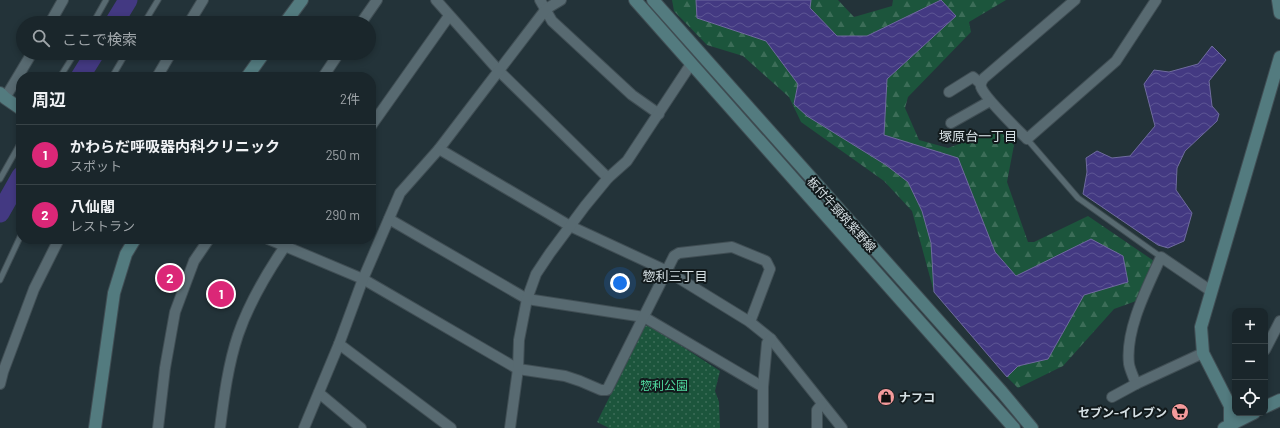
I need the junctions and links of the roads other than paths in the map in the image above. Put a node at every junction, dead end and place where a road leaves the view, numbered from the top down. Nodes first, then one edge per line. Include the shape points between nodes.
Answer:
1 (63, 0) edge
2 (106, 0) edge
3 (158, 0) edge
4 (203, 0) edge
5 (302, 0) edge
6 (377, 0) edge
7 (436, 0) edge
8 (561, 0) edge
9 (635, 0) edge
10 (653, 0) edge
11 (1075, 0) edge
12 (1156, 0) edge
13 (1278, 0) edge
14 (543, 4) edge
15 (1280, 13) edge
16 (54, 16) edge
17 (97, 16) edge
18 (148, 16) edge
19 (193, 16) edge
20 (290, 16) edge
21 (366, 16) edge
22 (450, 16) junction
23 (1280, 57) edge
24 (27, 60) edge
25 (71, 60) edge
26 (122, 60) edge
27 (167, 60) edge
28 (259, 60) edge
29 (334, 60) edge
30 (691, 64) junction
31 (499, 71) junction
32 (19, 72) edge
33 (63, 72) edge
34 (115, 72) edge
35 (160, 72) edge
36 (251, 72) edge
37 (326, 72) edge
38 (16, 77) edge
39 (980, 83) junction
40 (950, 92) dead end
41 (3, 96) edge
42 (990, 100) junction
43 (16, 105) edge
44 (659, 114) junction
45 (376, 119) edge
46 (951, 123) dead end
47 (1026, 139) junction
48 (439, 149) junction
49 (16, 151) edge
50 (608, 178) junction
51 (0, 179) edge
52 (389, 219) junction
53 (570, 226) junction
54 (17, 244) edge
55 (56, 244) edge
56 (132, 244) edge
57 (206, 244) edge
58 (287, 244) edge
59 (290, 244) edge
60 (1161, 257) junction
61 (667, 271) junction
62 (363, 279) junction
63 (0, 280) edge
64 (1211, 291) junction
65 (527, 299) junction
66 (644, 317) junction
67 (1280, 321) edge
68 (750, 322) junction
69 (771, 339) junction
70 (339, 344) junction
71 (1268, 344) edge
72 (1202, 353) junction
73 (518, 369) junction
74 (0, 384) edge
75 (1136, 384) junction
76 (763, 387) junction
77 (319, 393) junction
78 (1112, 397) dead end
79 (1280, 400) edge
80 (822, 404) junction
81 (1268, 406) edge
82 (1234, 416) edge
83 (1248, 416) edge
84 (1228, 427) edge
85 (95, 428) edge
86 (158, 428) edge
87 (220, 428) edge
88 (304, 428) edge
89 (361, 428) edge
90 (451, 428) edge
91 (510, 428) edge
92 (763, 428) edge
93 (817, 428) edge
94 (842, 428) edge
95 (1014, 428) edge
96 (1032, 428) edge

1 - 16 street
2 - 17 lane
3 - 18 lane
4 - 19 street
5 - 20 main road
6 - 21 street
7 - 22 street
8 - 14 street
9 - 30 main road, 板付牛頸筑紫野線
10 - 96 main road, 板付牛頸筑紫野線
11 - 39 street
12 - 47 street via 1116,61
13 - 15 main road
14 - 31 street
14 - 44 street via 552,21 632,94
22 - 31 street
22 - 45 street
23 - 64 main road
24 - 32 street
25 - 33 lane
26 - 34 lane
27 - 35 street
28 - 36 main road
29 - 37 street
30 - 44 street
30 - 95 main road, 板付牛頸筑紫野線
31 - 48 street
31 - 50 street
38 - 41 street
39 - 40 street via 973,77
39 - 42 street
41 - 43 main road
42 - 46 street
42 - 47 street
44 - 50 street via 627,161
47 - 60 lane via 1078,198
48 - 52 street via 400,193
48 - 53 street
49 - 51 lane
50 - 53 street
52 - 62 street
52 - 65 street
53 - 61 street
53 - 65 street via 536,274
54 - 63 lane
55 - 74 street via 34,289
56 - 85 main road via 126,254 114,293
57 - 86 street via 194,261 175,312
58 - 87 street via 256,292 238,335 227,375
59 - 62 street
60 - 64 street
60 - 75 street via 1141,302 1130,337 1129,364
61 - 66 street
61 - 68 street
61 - 68 street via 674,256 679,253 732,247 766,260 770,269
62 - 70 street
62 - 73 street
64 - 72 main road via 1201,327
65 - 66 street
65 - 73 street via 519,340
66 - 73 street via 607,390 565,376
66 - 76 street
67 - 71 street
68 - 69 street
69 - 76 street via 767,343
69 - 80 street
70 - 77 street
70 - 90 street
72 - 75 street
72 - 84 main road via 1230,406
73 - 91 street
75 - 78 street
76 - 92 street
77 - 88 street
77 - 89 street
79 - 81 main road
80 - 93 street via 817,410
80 - 94 street
82 - 84 street
83 - 84 main road

